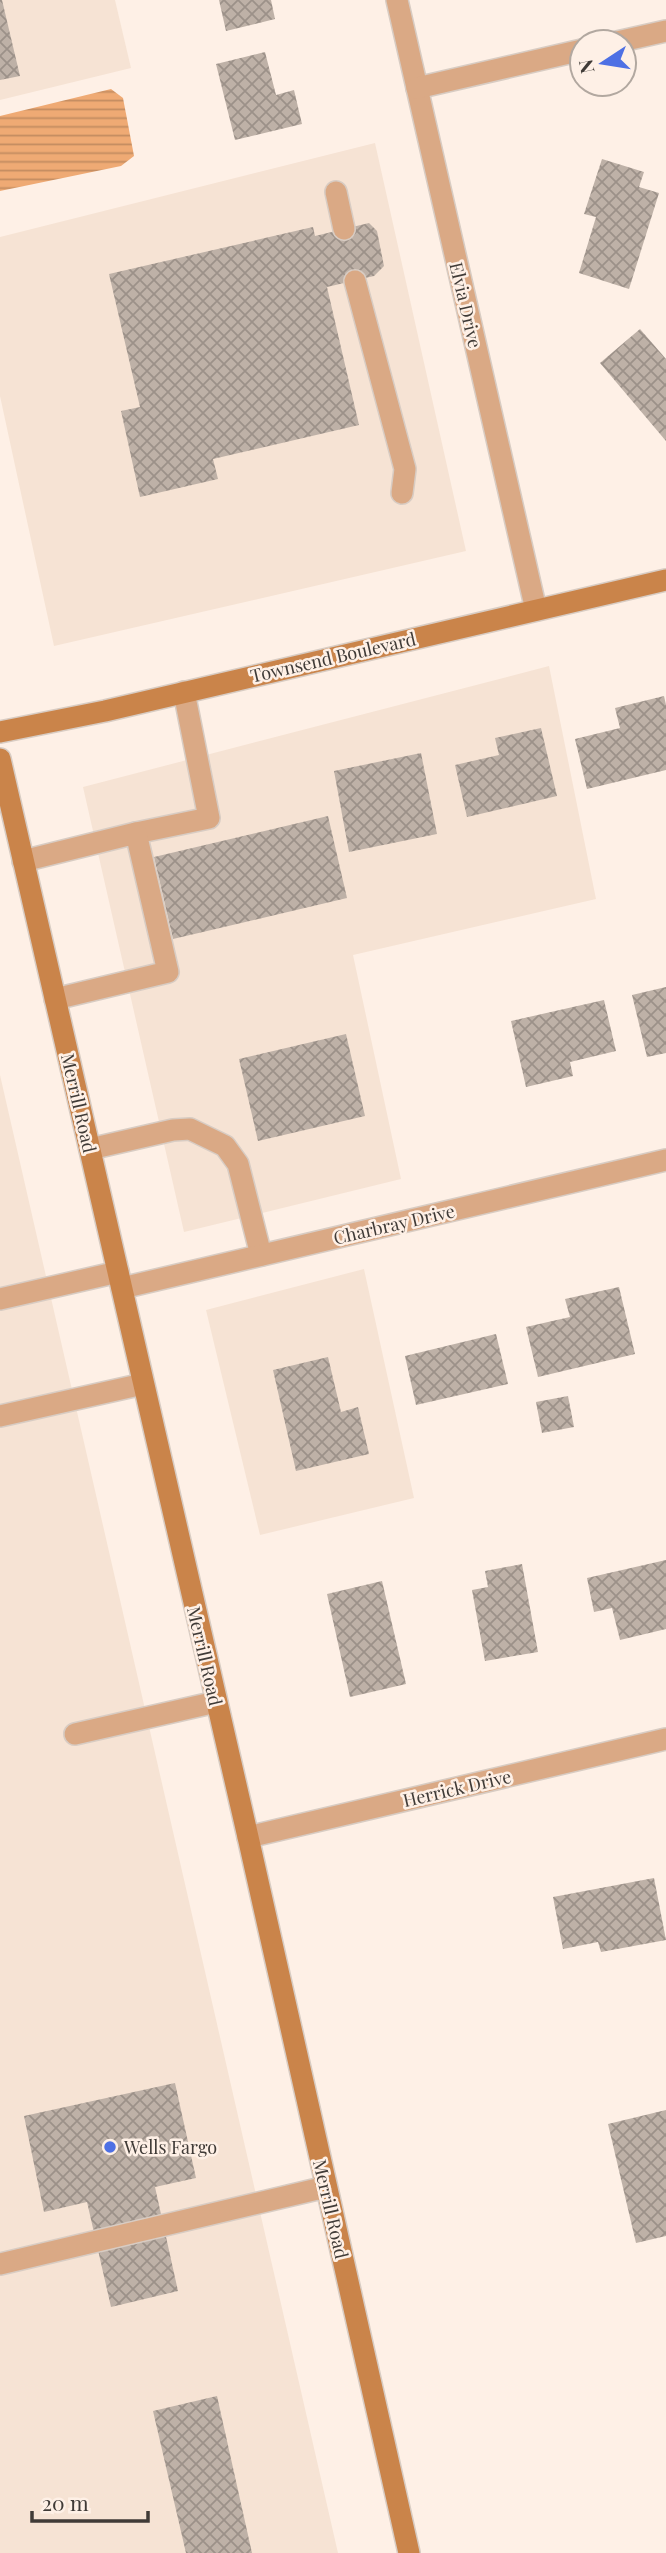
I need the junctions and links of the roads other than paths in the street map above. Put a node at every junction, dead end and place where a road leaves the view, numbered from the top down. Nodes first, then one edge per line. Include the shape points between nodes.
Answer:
1 (397, 0) edge
2 (666, 31) edge
3 (638, 37) edge
4 (568, 53) edge
5 (417, 88) junction
6 (336, 192) dead end
7 (344, 229) dead end
8 (355, 281) dead end
9 (402, 494) dead end
10 (666, 580) edge
11 (536, 610) junction
12 (184, 692) junction
13 (0, 732) edge
14 (0, 759) edge
15 (136, 833) junction
16 (23, 861) junction
17 (55, 999) junction
18 (90, 1149) junction
19 (666, 1160) edge
20 (261, 1255) junction
21 (120, 1280) junction
22 (0, 1299) edge
23 (144, 1384) junction
24 (0, 1416) edge
25 (216, 1702) junction
26 (75, 1734) dead end
27 (666, 1739) edge
28 (248, 1838) junction
29 (326, 2187) junction
30 (0, 2264) edge
31 (409, 2553) edge

1 - 5 street, Elvia Drive
2 - 3 street
4 - 5 street
5 - 11 street, Elvia Drive
6 - 7 street
8 - 9 street via 405,469
10 - 11 main road, Townsend Boulevard
11 - 12 main road, Townsend Boulevard
12 - 13 main road, Townsend Boulevard
12 - 15 street via 208,818
14 - 16 main road, Merrill Road
15 - 16 street
15 - 17 street via 168,972
16 - 17 main road, Merrill Road
17 - 18 main road, Merrill Road
18 - 20 street via 190,1129 225,1146 238,1164
18 - 21 main road, Merrill Road
19 - 20 street, Charbray Drive
20 - 21 street, Charbray Drive
21 - 22 street, Charbray Drive
21 - 23 main road, Merrill Road
23 - 24 street
23 - 25 main road, Merrill Road
25 - 26 street
25 - 28 main road, Merrill Road
27 - 28 street, Herrick Drive
28 - 29 main road, Merrill Road
29 - 30 street
29 - 31 main road, Merrill Road

